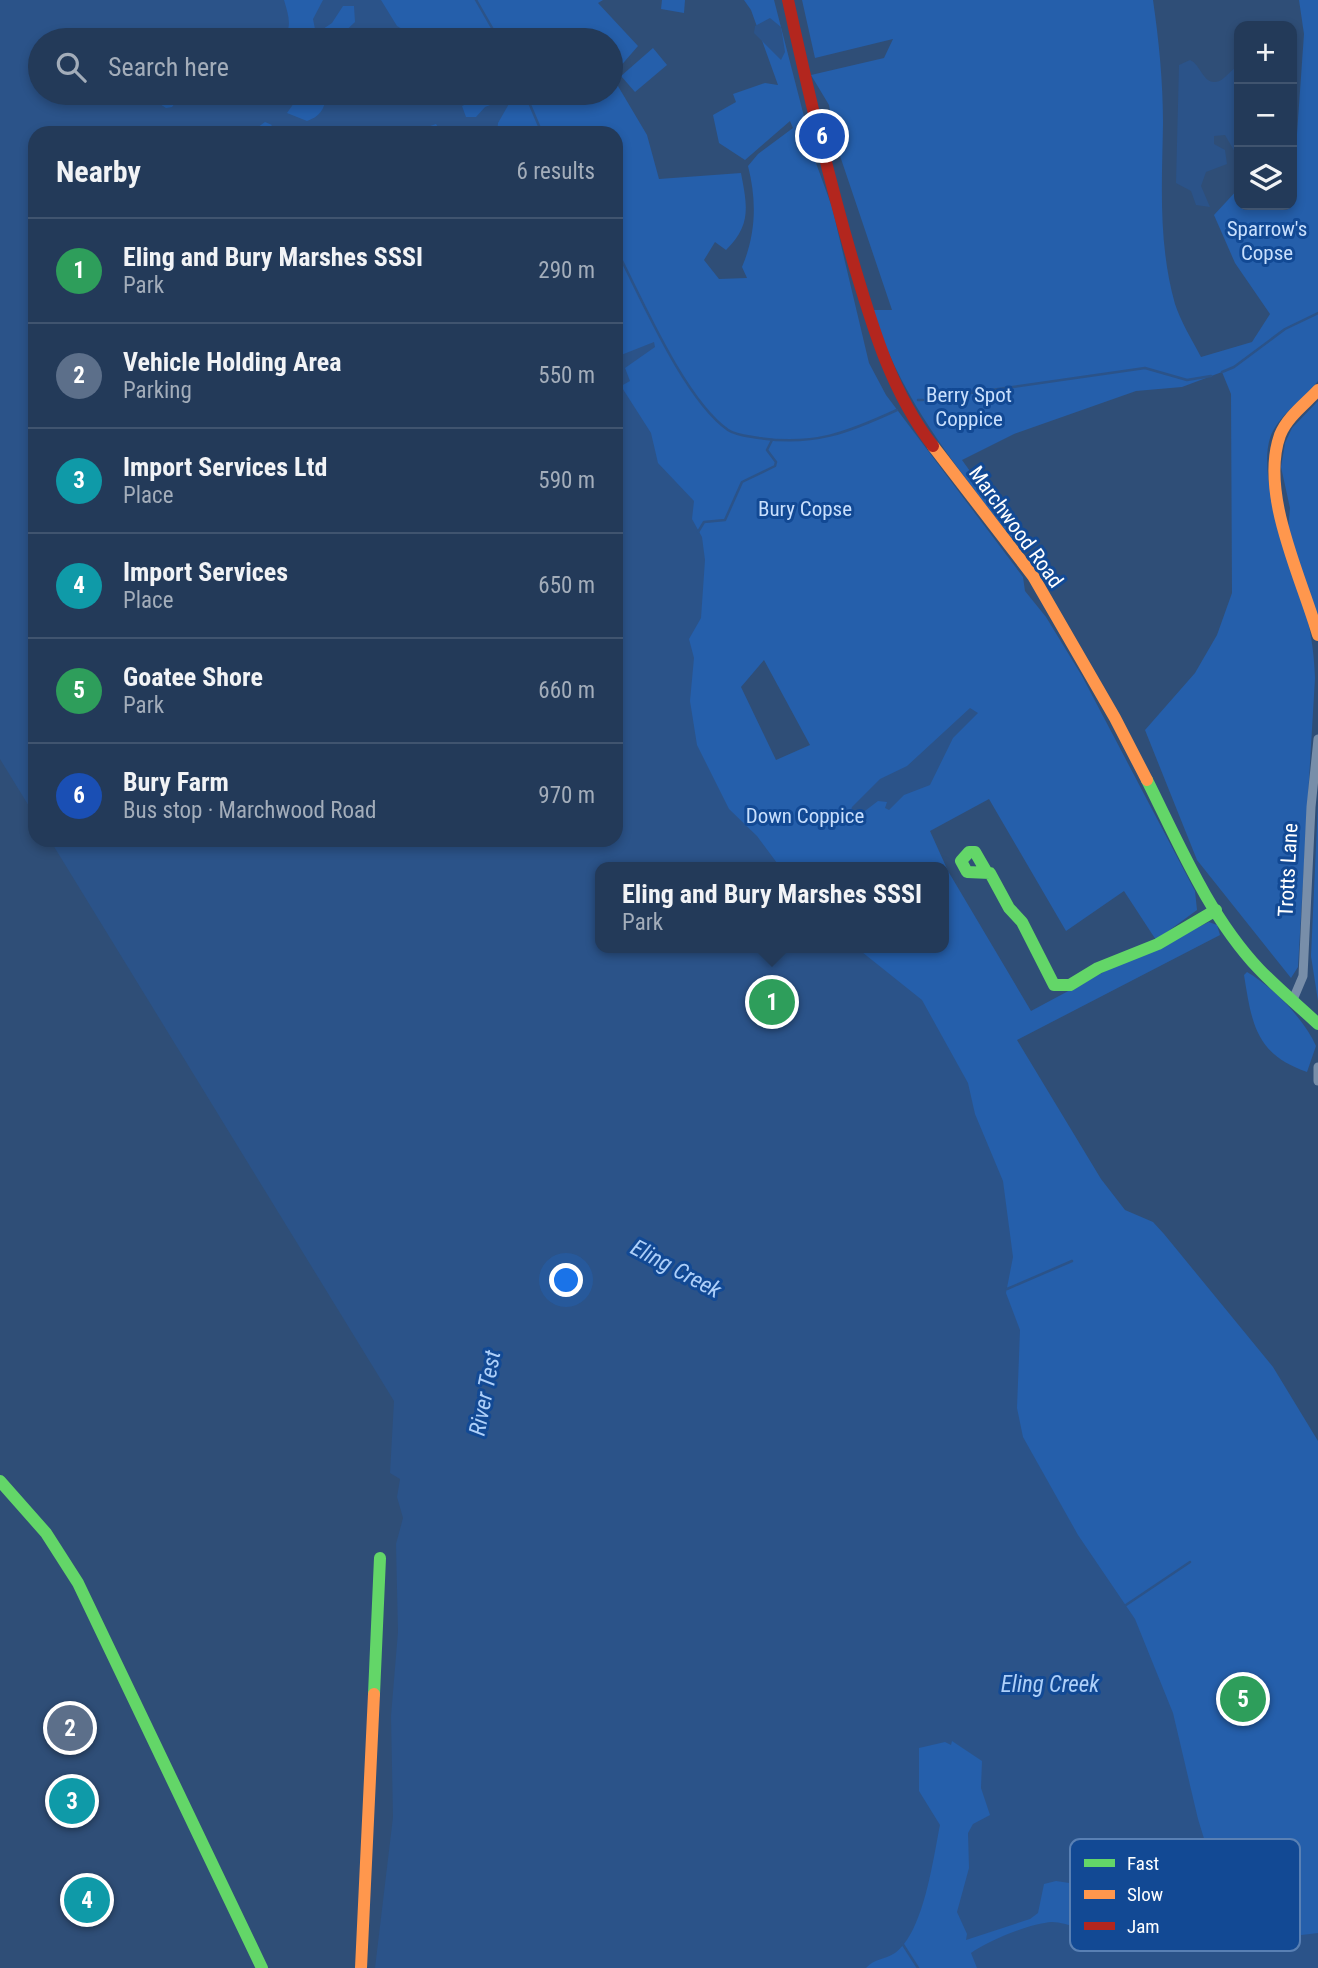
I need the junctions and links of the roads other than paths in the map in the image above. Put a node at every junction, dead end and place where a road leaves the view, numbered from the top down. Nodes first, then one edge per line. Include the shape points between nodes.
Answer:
1 (788, 0) edge
2 (1318, 390) edge
3 (1318, 635) edge
4 (1318, 739) edge
5 (986, 871) dead end
6 (1216, 910) junction
7 (1292, 1002) junction
8 (1318, 1024) edge
9 (1318, 1068) edge
10 (1318, 1082) edge
11 (0, 1481) edge
12 (380, 1558) dead end
13 (262, 1968) edge
14 (361, 1968) edge

1 - 6 street, Marchwood Road via 804,84 880,352 921,430 1033,576 1110,709
2 - 3 street via 1284,426 1275,470 1284,526
4 - 7 street, Trotts Lane via 1303,976
5 - 6 street via 1022,922 1054,985 1070,985 1098,968 1158,944
6 - 7 street, Marchwood Road via 1245,953
7 - 8 street, Marchwood Road
9 - 10 street
11 - 13 street via 46,1533 78,1583
12 - 14 street

